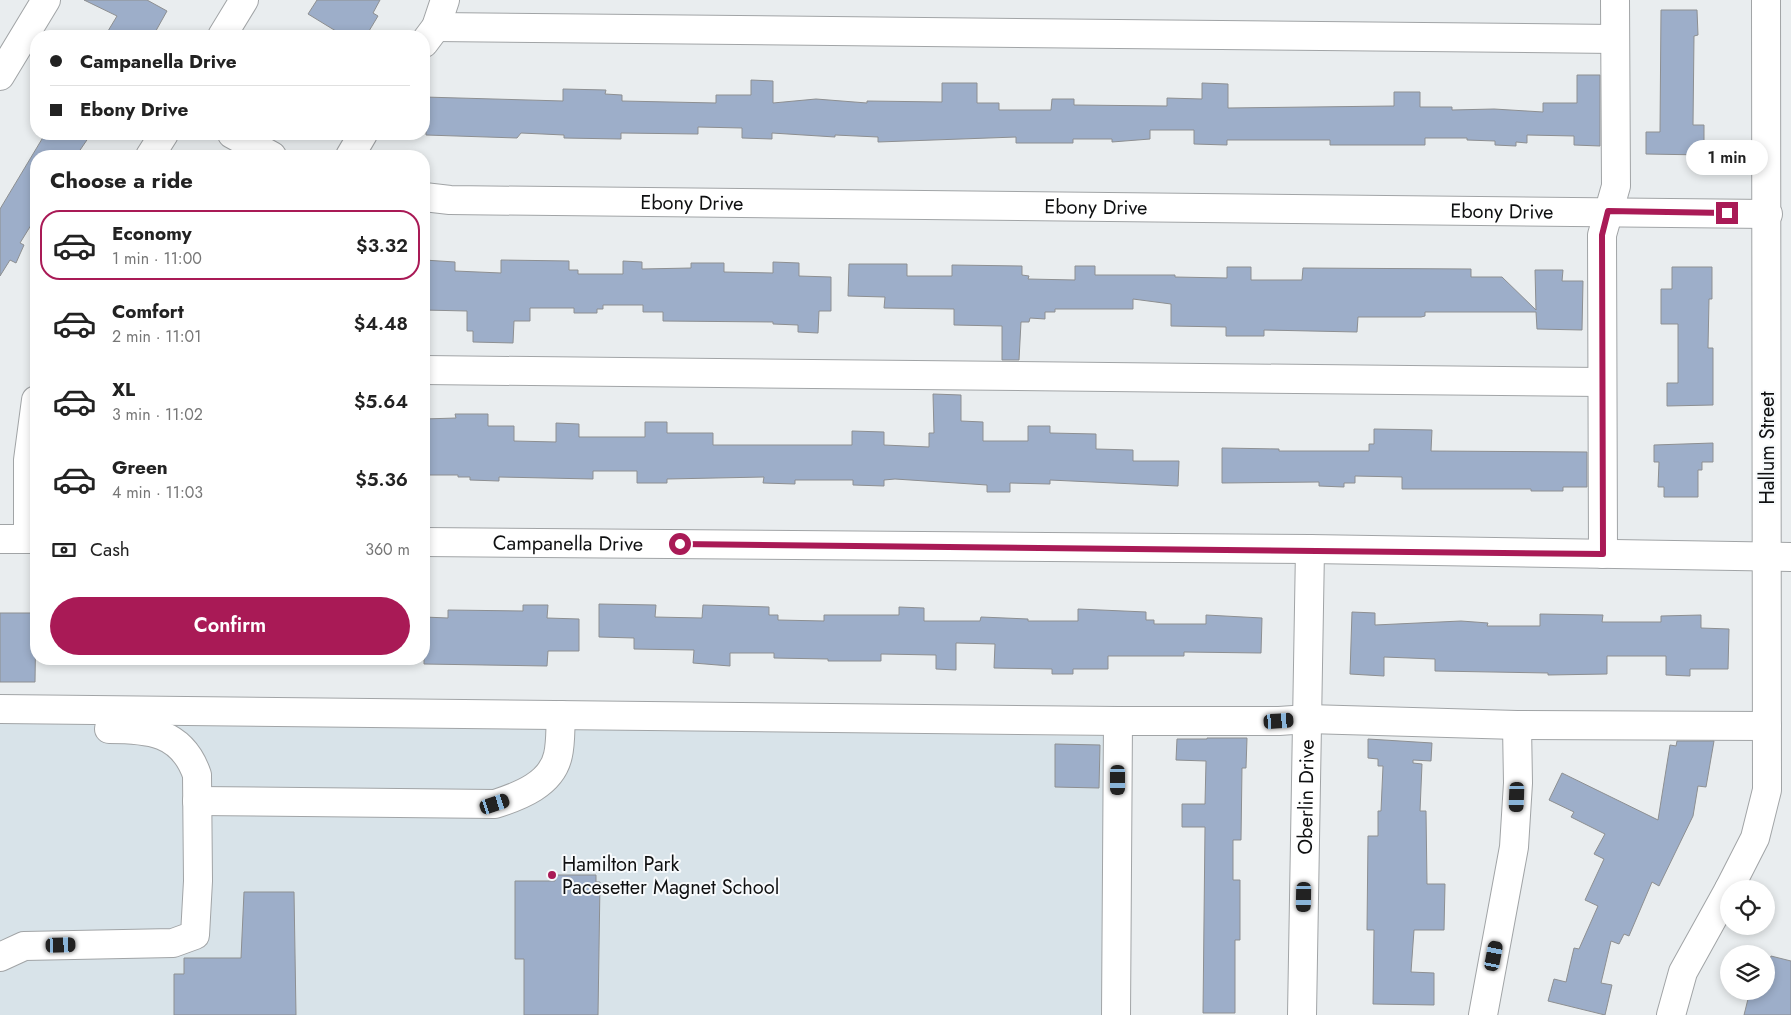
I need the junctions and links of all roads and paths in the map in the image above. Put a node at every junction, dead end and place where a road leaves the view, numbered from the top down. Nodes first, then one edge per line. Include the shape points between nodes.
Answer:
1 (46, 0) edge
2 (244, 0) edge
3 (446, 0) edge
4 (1616, 0) edge
5 (1766, 0) edge
6 (226, 30) edge
7 (430, 35) edge
8 (1615, 39) junction
9 (0, 76) edge
10 (243, 140) edge
11 (261, 150) edge
12 (430, 198) edge
13 (1608, 211) junction
14 (1768, 214) junction
15 (430, 370) edge
16 (1600, 382) junction
17 (30, 445) edge
18 (30, 500) edge
19 (0, 539) edge
20 (30, 539) edge
21 (430, 542) edge
22 (1310, 549) junction
23 (1603, 554) junction
24 (1779, 557) edge
25 (0, 710) edge
26 (185, 712) junction
27 (560, 715) junction
28 (1308, 719) junction
29 (1118, 721) junction
30 (1517, 725) junction
31 (1768, 726) junction
32 (0, 728) edge
33 (185, 751) junction
34 (197, 801) junction
35 (1734, 880) edge
36 (1720, 905) edge
37 (0, 958) edge
38 (1116, 1015) edge
39 (1302, 1015) edge
40 (1483, 1015) edge
41 (1671, 1015) edge

1 - 9 street
2 - 6 street
3 - 7 street
4 - 8 street
5 - 14 street, Hallum Street
7 - 8 street
8 - 13 street via 1616,186
10 - 11 street
12 - 13 street, Ebony Drive
13 - 14 street, Ebony Drive
13 - 16 street via 1602,235
14 - 24 street, Hallum Street
15 - 16 street
16 - 23 street
17 - 18 street
19 - 20 street
21 - 22 street, Campanella Drive
22 - 23 street, Campanella Drive
22 - 28 street, Oberlin Drive
23 - 24 street, Campanella Drive
24 - 31 street, Hallum Street
25 - 26 street
26 - 27 street
26 - 33 street
27 - 29 street
27 - 34 street via 558,757 550,773 517,797 495,804
28 - 29 street
28 - 30 street
28 - 39 street, Oberlin Drive
29 - 38 street
30 - 31 street
30 - 40 street via 1514,847
31 - 35 street, Hallum Street via 1767,790 1755,838
32 - 33 street via 142,729 164,735
33 - 34 street via 197,775
34 - 37 street via 195,935 173,943 24,946
36 - 41 street, Hallum Street via 1683,972

